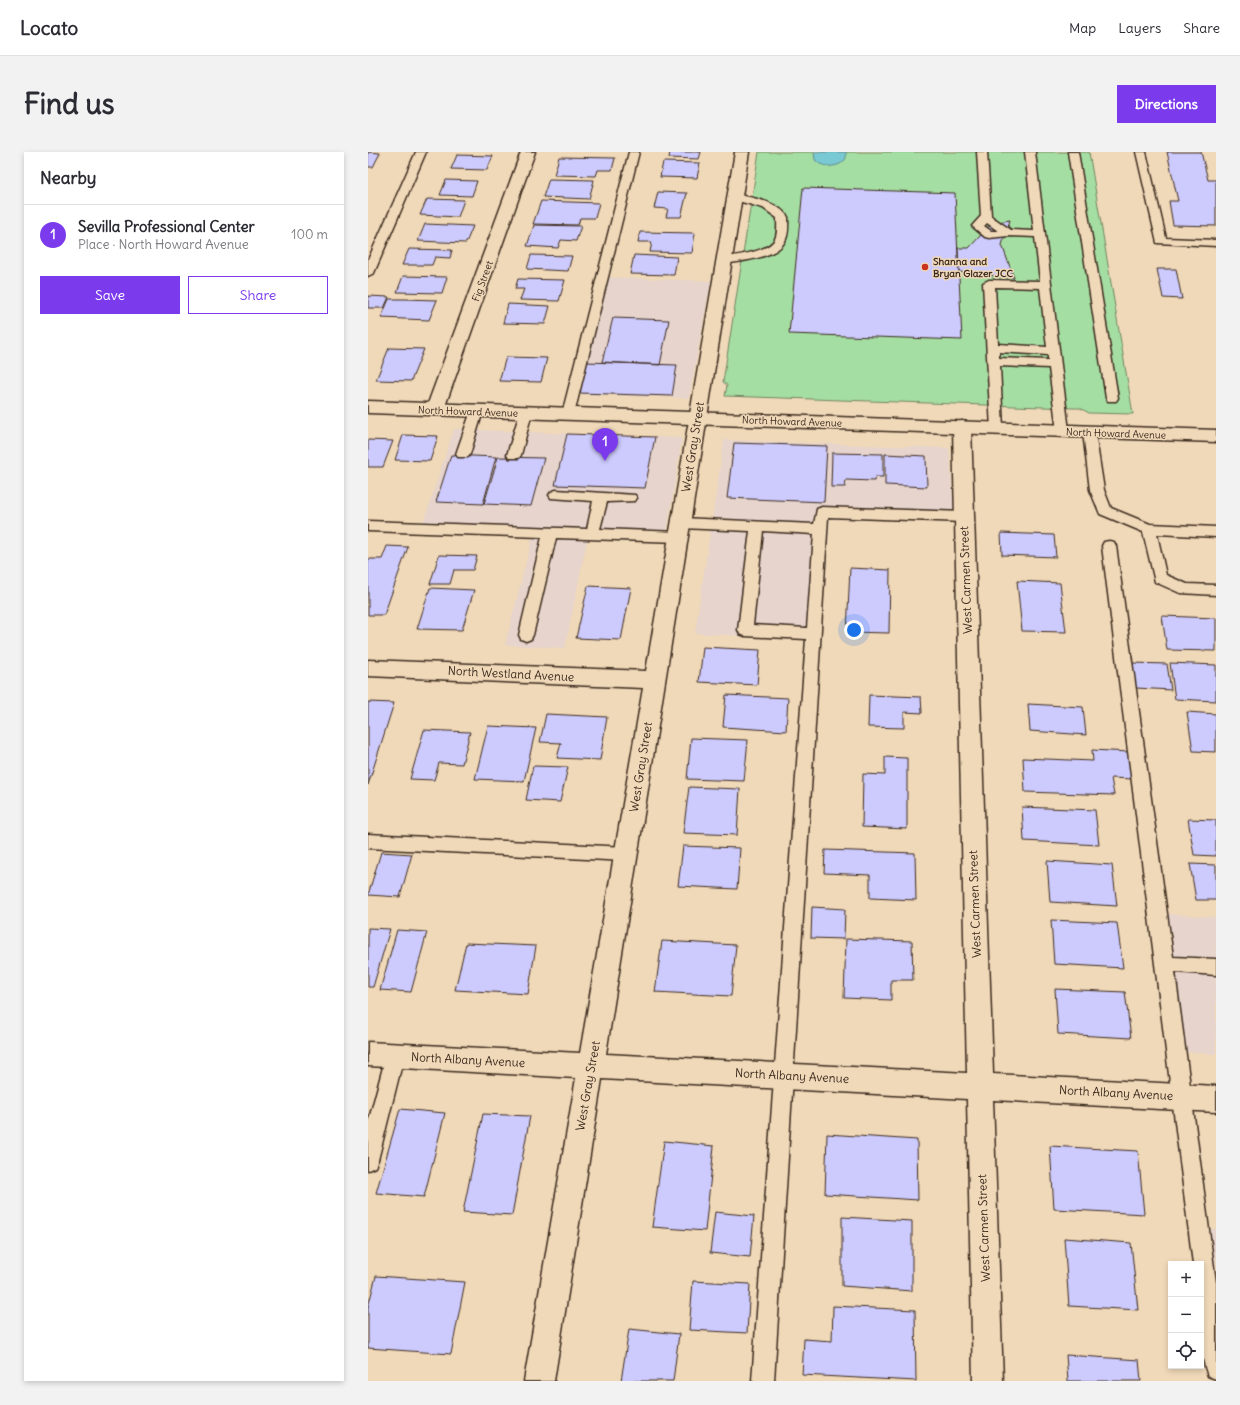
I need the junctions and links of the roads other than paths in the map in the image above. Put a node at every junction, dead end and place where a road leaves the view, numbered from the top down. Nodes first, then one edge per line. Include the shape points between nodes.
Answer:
1 (421, 152) edge
2 (528, 152) edge
3 (634, 152) edge
4 (742, 152) edge
5 (982, 152) edge
6 (1030, 152) edge
7 (1073, 152) edge
8 (1141, 152) edge
9 (735, 197) junction
10 (1040, 234) junction
11 (1216, 243) edge
12 (724, 261) junction
13 (368, 273) edge
14 (1046, 285) junction
15 (993, 348) junction
16 (1053, 351) junction
17 (994, 362) junction
18 (1055, 364) junction
19 (1112, 398) dead end
20 (368, 407) edge
21 (435, 410) junction
22 (477, 411) junction
23 (526, 412) junction
24 (568, 414) junction
25 (698, 418) junction
26 (962, 427) junction
27 (997, 429) junction
28 (1063, 431) junction
29 (1089, 432) junction
30 (1216, 436) edge
31 (464, 454) dead end
32 (514, 455) dead end
33 (556, 495) dead end
34 (601, 497) junction
35 (630, 498) dead end
36 (964, 517) junction
37 (368, 526) edge
38 (757, 527) junction
39 (820, 529) junction
40 (1149, 529) junction
41 (680, 530) junction
42 (1216, 532) edge
43 (550, 533) junction
44 (592, 535) junction
45 (1109, 546) dead end
46 (1216, 590) edge
47 (813, 634) junction
48 (526, 635) dead end
49 (368, 668) edge
50 (654, 680) junction
51 (368, 841) edge
52 (626, 854) junction
53 (1175, 964) dead end
54 (1216, 967) edge
55 (368, 1054) edge
56 (395, 1056) junction
57 (592, 1066) junction
58 (783, 1076) junction
59 (980, 1086) junction
60 (1182, 1097) junction
61 (1216, 1099) edge
62 (368, 1160) edge
63 (1211, 1285) edge
64 (1216, 1368) edge
65 (539, 1381) edge
66 (763, 1381) edge
67 (988, 1381) edge

1 - 13 lane
2 - 21 street, Fig Street
3 - 24 lane
4 - 9 street, West Gray Street
5 - 10 lane via 986,217 977,226 989,235
6 - 10 lane
7 - 19 lane
8 - 11 lane via 1161,241
9 - 12 street, West Gray Street
9 - 12 lane via 761,203 776,210 783,218 780,241 775,248
10 - 14 lane
12 - 25 street, West Gray Street
14 - 15 lane via 989,282
14 - 16 lane
15 - 16 lane
15 - 17 lane
16 - 18 lane
17 - 18 lane
17 - 27 lane
18 - 28 lane
20 - 21 street, North Howard Avenue
21 - 22 street, North Howard Avenue
22 - 23 street, North Howard Avenue
22 - 31 lane
23 - 24 street, North Howard Avenue
23 - 32 lane
24 - 25 street, North Howard Avenue
25 - 26 street, North Howard Avenue
25 - 41 street, West Gray Street
26 - 27 street, North Howard Avenue
26 - 36 street, West Carmen Street
27 - 28 street, North Howard Avenue
28 - 29 street, North Howard Avenue
29 - 30 street, North Howard Avenue
29 - 40 lane via 1097,490 1105,511
33 - 34 lane
34 - 35 lane
34 - 44 lane
36 - 39 lane via 822,512
36 - 59 street, West Carmen Street
37 - 43 lane
38 - 39 lane
38 - 41 lane
38 - 47 lane via 745,630
39 - 47 lane
40 - 42 lane
40 - 46 lane via 1160,578 1173,586 1188,590
41 - 44 lane
41 - 50 street, West Gray Street
43 - 44 lane
43 - 48 lane
45 - 60 lane
47 - 58 lane
49 - 50 street, North Westland Avenue
50 - 52 street, West Gray Street
51 - 52 lane
52 - 57 street, West Gray Street
53 - 54 lane
55 - 56 street, North Albany Avenue
56 - 57 street, North Albany Avenue
56 - 62 lane
57 - 58 street, North Albany Avenue
57 - 65 street, West Gray Street
58 - 59 street, North Albany Avenue
58 - 66 lane
59 - 60 street, North Albany Avenue
59 - 67 street, West Carmen Street
60 - 61 street, North Albany Avenue
60 - 63 lane
63 - 64 lane

